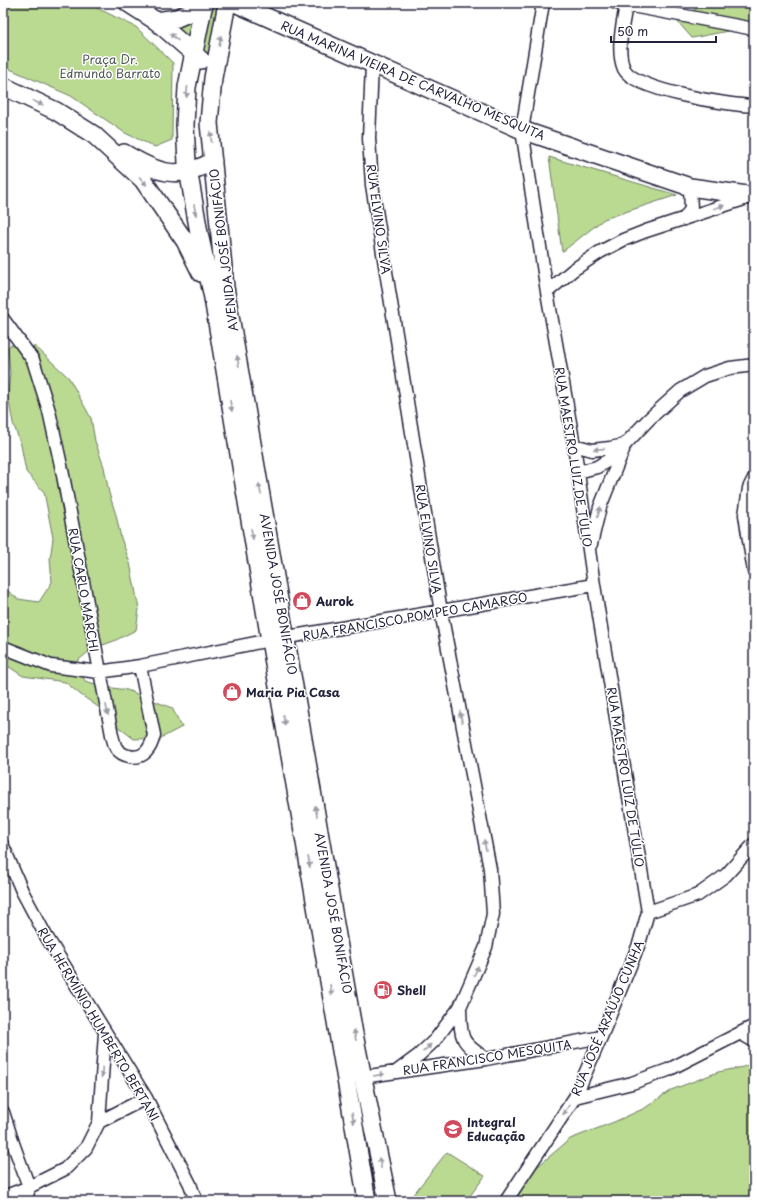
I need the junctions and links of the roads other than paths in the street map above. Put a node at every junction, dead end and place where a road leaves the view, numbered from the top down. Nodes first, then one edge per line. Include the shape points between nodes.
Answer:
1 (128, 3) edge
2 (227, 3) edge
3 (235, 3) edge
4 (543, 3) edge
5 (621, 4) edge
6 (204, 5) edge
7 (156, 21) junction
8 (754, 29) edge
9 (193, 54) junction
10 (372, 64) junction
11 (213, 78) junction
12 (3, 86) edge
13 (754, 106) edge
14 (522, 130) junction
15 (94, 135) junction
16 (213, 161) junction
17 (188, 172) junction
18 (690, 188) junction
19 (754, 196) edge
20 (684, 219) junction
21 (547, 292) junction
22 (213, 298) junction
23 (3, 319) edge
24 (754, 364) edge
25 (574, 445) junction
26 (625, 445) junction
27 (578, 472) junction
28 (754, 478) edge
29 (589, 550) junction
30 (754, 572) edge
31 (594, 585) junction
32 (440, 612) junction
33 (278, 639) junction
34 (3, 647) edge
35 (140, 666) junction
36 (99, 672) junction
37 (754, 844) edge
38 (3, 846) edge
39 (648, 912) junction
40 (460, 1007) junction
41 (754, 1026) edge
42 (105, 1033) junction
43 (740, 1033) junction
44 (601, 1037) junction
45 (754, 1041) edge
46 (486, 1059) junction
47 (396, 1072) junction
48 (362, 1077) junction
49 (575, 1097) junction
50 (146, 1098) junction
51 (3, 1112) edge
52 (99, 1122) junction
53 (3, 1137) edge
54 (14, 1146) junction
55 (29, 1186) junction
56 (3, 1197) edge
57 (26, 1201) edge
58 (196, 1201) edge
59 (367, 1201) edge
60 (388, 1201) edge
61 (506, 1201) edge

1 - 7 main road
11 -> 2 main road, AVENIDA JOSÉ BONIFÁCIO
3 - 10 main road, RUA MARINA VIEIRA DE CARVALHO MESQUITA
4 - 14 street, RUA MAESTRO LUIZ DE TÚLIO
5 - 8 street
5 - 13 street via 621,57 624,69 632,77 692,98
6 - 7 main road via 177,18
6 - 9 main road, AVENIDA JOSÉ BONIFÁCIO
9 -> 7 main road
9 - 11 main road via 207,67
9 -> 17 main road, AVENIDA JOSÉ BONIFÁCIO via 187,87 185,125
10 - 14 main road, RUA MARINA VIEIRA DE CARVALHO MESQUITA
10 - 32 street, RUA ELVINO SILVA via 369,138 372,185
16 -> 11 main road, AVENIDA JOSÉ BONIFÁCIO via 210,123
12 -> 15 main road, AVENIDA JOSÉ BONIFÁCIO via 56,111
14 - 18 main road, RUA MARINA VIEIRA DE CARVALHO MESQUITA
14 - 21 street, RUA MAESTRO LUIZ DE TÚLIO
15 - 17 main road via 147,166 165,172
15 -> 22 main road, AVENIDA JOSÉ BONIFÁCIO via 143,180 185,240
16 - 17 main road
33 -> 16 main road, AVENIDA JOSÉ BONIFÁCIO via 225,287
17 -> 22 main road, AVENIDA JOSÉ BONIFÁCIO
18 - 19 main road, RUA MARINA VIEIRA DE CARVALHO MESQUITA
18 - 20 street via 691,209
20 -> 19 street, RUA MARINA VIEIRA DE CARVALHO MESQUITA
20 - 21 street, RUA MARINA VIEIRA DE CARVALHO MESQUITA via 646,231 612,246 573,270
21 - 25 street, RUA MAESTRO LUIZ DE TÚLIO
22 -> 33 main road, AVENIDA JOSÉ BONIFÁCIO
23 - 36 street, RUA CARLO MARCHI via 33,360 49,411
24 - 26 street via 704,376 680,391
26 -> 25 street via 592,450
25 - 27 street, RUA MAESTRO LUIZ DE TÚLIO
26 - 27 street via 612,458 597,467
29 -> 26 street via 600,507
27 - 29 street, RUA MAESTRO LUIZ DE TÚLIO
28 - 30 street via 749,488 744,515
29 - 31 street, RUA MAESTRO LUIZ DE TÚLIO
31 - 32 street, RUA FRANCISCO POMPEO CAMARGO
31 - 39 street, RUA MAESTRO LUIZ DE TÚLIO
32 - 33 street, RUA FRANCISCO POMPEO CAMARGO
40 -> 32 street, RUA ELVINO SILVA via 486,947 493,914 490,870
33 - 35 street, RUA FRANCISCO POMPEO CAMARGO
48 -> 33 main road, AVENIDA JOSÉ BONIFÁCIO
33 -> 59 main road, AVENIDA JOSÉ BONIFÁCIO
34 - 36 street, RUA FRANCISCO POMPEO CAMARGO via 51,666
35 - 36 street, RUA FRANCISCO POMPEO CAMARGO
36 -> 35 street, RUA CARLO MARCHI via 116,748 123,755 134,757 145,754 152,745 154,734
37 - 39 street via 726,875 698,895
38 - 42 street, RUA HERMÍNIO HUMBERTO BERTANI via 22,891 46,936
39 - 44 street, RUA JOSÉ ARAÚJO CUNHA via 639,944
40 - 46 street via 460,1029 463,1039 470,1048
47 -> 40 street via 419,1056 435,1040
41 - 43 street
42 - 50 street, RUA HERMÍNIO HUMBERTO BERTANI
42 -> 52 street
43 - 45 street
43 - 49 street via 668,1070 632,1083
44 - 46 street, RUA FRANCISCO MESQUITA
44 - 49 street, RUA JOSÉ ARAÚJO CUNHA
46 - 47 street, RUA FRANCISCO MESQUITA
48 -> 47 street, RUA FRANCISCO MESQUITA
60 -> 48 main road, AVENIDA JOSÉ BONIFÁCIO
49 -> 61 street, RUA JOSÉ ARAÚJO CUNHA
50 - 52 street
50 - 58 street, RUA HERMÍNIO HUMBERTO BERTANI via 190,1184
51 - 54 street
52 - 55 street via 86,1148 65,1169
53 - 54 street
54 - 55 street
55 - 56 street
55 - 57 street

